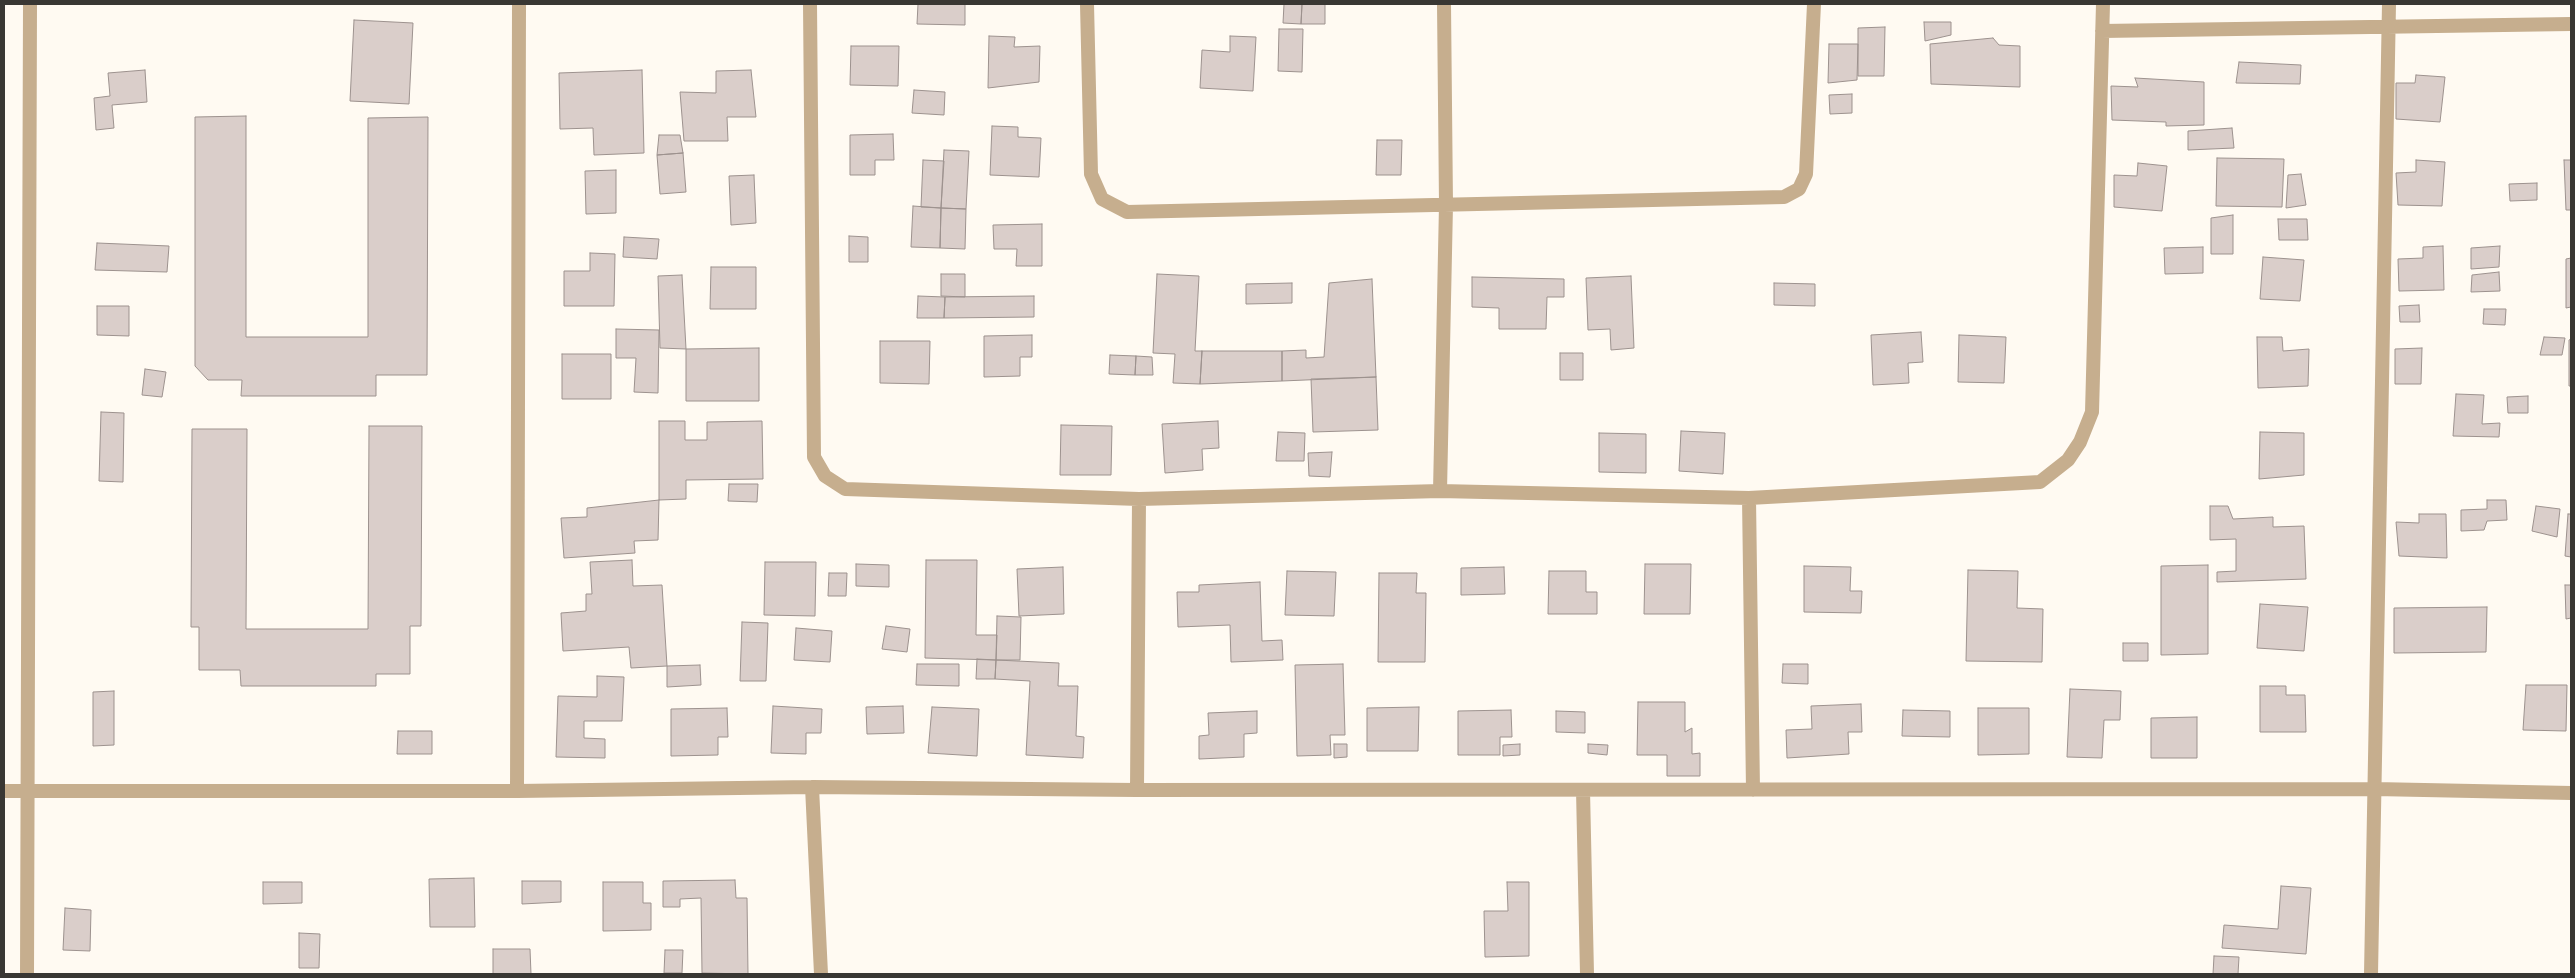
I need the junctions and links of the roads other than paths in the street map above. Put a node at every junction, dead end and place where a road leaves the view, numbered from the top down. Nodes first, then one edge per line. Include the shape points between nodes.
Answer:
1 (30, 4) edge
2 (519, 4) edge
3 (810, 4) edge
4 (1087, 4) edge
5 (1444, 4) edge
6 (1814, 4) edge
7 (2103, 4) edge
8 (2389, 4) edge
9 (2571, 24) edge
10 (2389, 26) junction
11 (2102, 31) junction
12 (1446, 205) junction
13 (1440, 491) junction
14 (1749, 498) junction
15 (1139, 499) junction
16 (812, 788) junction
17 (2375, 789) junction
18 (1137, 790) junction
19 (1584, 790) junction
20 (1753, 790) junction
21 (4, 791) edge
22 (517, 791) junction
23 (27, 792) junction
24 (2571, 793) edge
25 (27, 974) edge
26 (821, 974) edge
27 (1588, 974) edge
28 (2371, 974) edge

1 - 23 street
2 - 22 street
3 - 15 street via 814,457 826,476 845,488
4 - 12 street via 1091,174 1102,199 1127,212
5 - 12 street
6 - 12 street via 1806,174 1799,189 1784,197
7 - 11 street
8 - 10 street
9 - 10 street
10 - 11 street
10 - 17 street
11 - 14 street via 2092,412 2080,442 2068,460 2040,482
12 - 13 street
13 - 14 street
13 - 15 street
14 - 20 street
15 - 18 street
16 - 18 street
16 - 22 street
16 - 26 street
17 - 20 street
17 - 24 street
17 - 28 street
18 - 19 street
19 - 20 street
19 - 27 street
21 - 23 street
22 - 23 street
23 - 25 street

